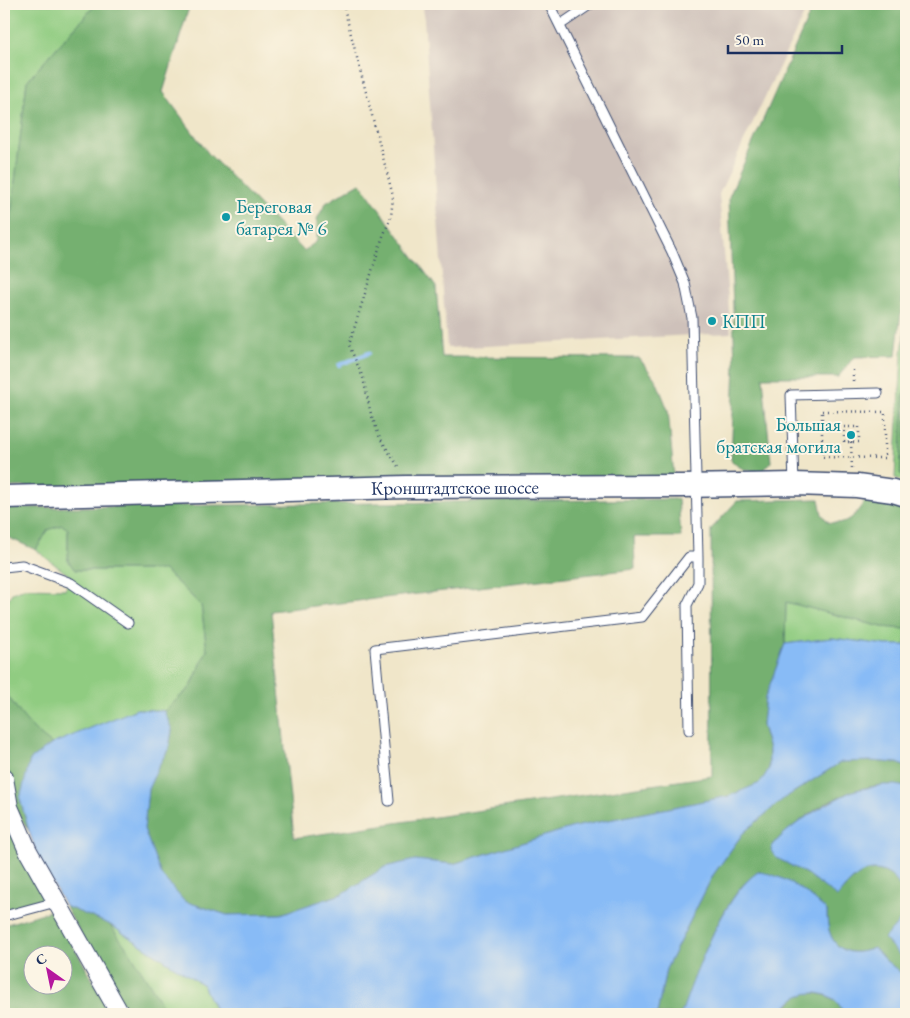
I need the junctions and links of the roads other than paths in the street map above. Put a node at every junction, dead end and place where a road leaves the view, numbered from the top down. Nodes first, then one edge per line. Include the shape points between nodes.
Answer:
1 (549, 4) edge
2 (592, 4) edge
3 (560, 25) junction
4 (878, 393) dead end
5 (794, 484) junction
6 (697, 486) junction
7 (906, 495) edge
8 (4, 497) edge
9 (698, 557) junction
10 (4, 567) edge
11 (128, 623) dead end
12 (689, 730) dead end
13 (4, 778) edge
14 (388, 801) dead end
15 (56, 902) junction
16 (4, 916) edge
17 (120, 1014) edge

1 - 3 lane
2 - 3 lane
3 - 6 lane via 685,283 692,318
4 - 5 lane via 791,394
5 - 6 street, Кронштадтское шоссе
5 - 7 street, Кронштадтское шоссе via 857,486
6 - 8 street, Кронштадтское шоссе via 406,487
6 - 9 lane
9 - 12 lane via 698,583 687,606
9 - 14 lane via 689,557 642,617 375,650
10 - 11 lane via 22,565 72,583
13 - 15 street via 9,807
15 - 16 lane
15 - 17 street

